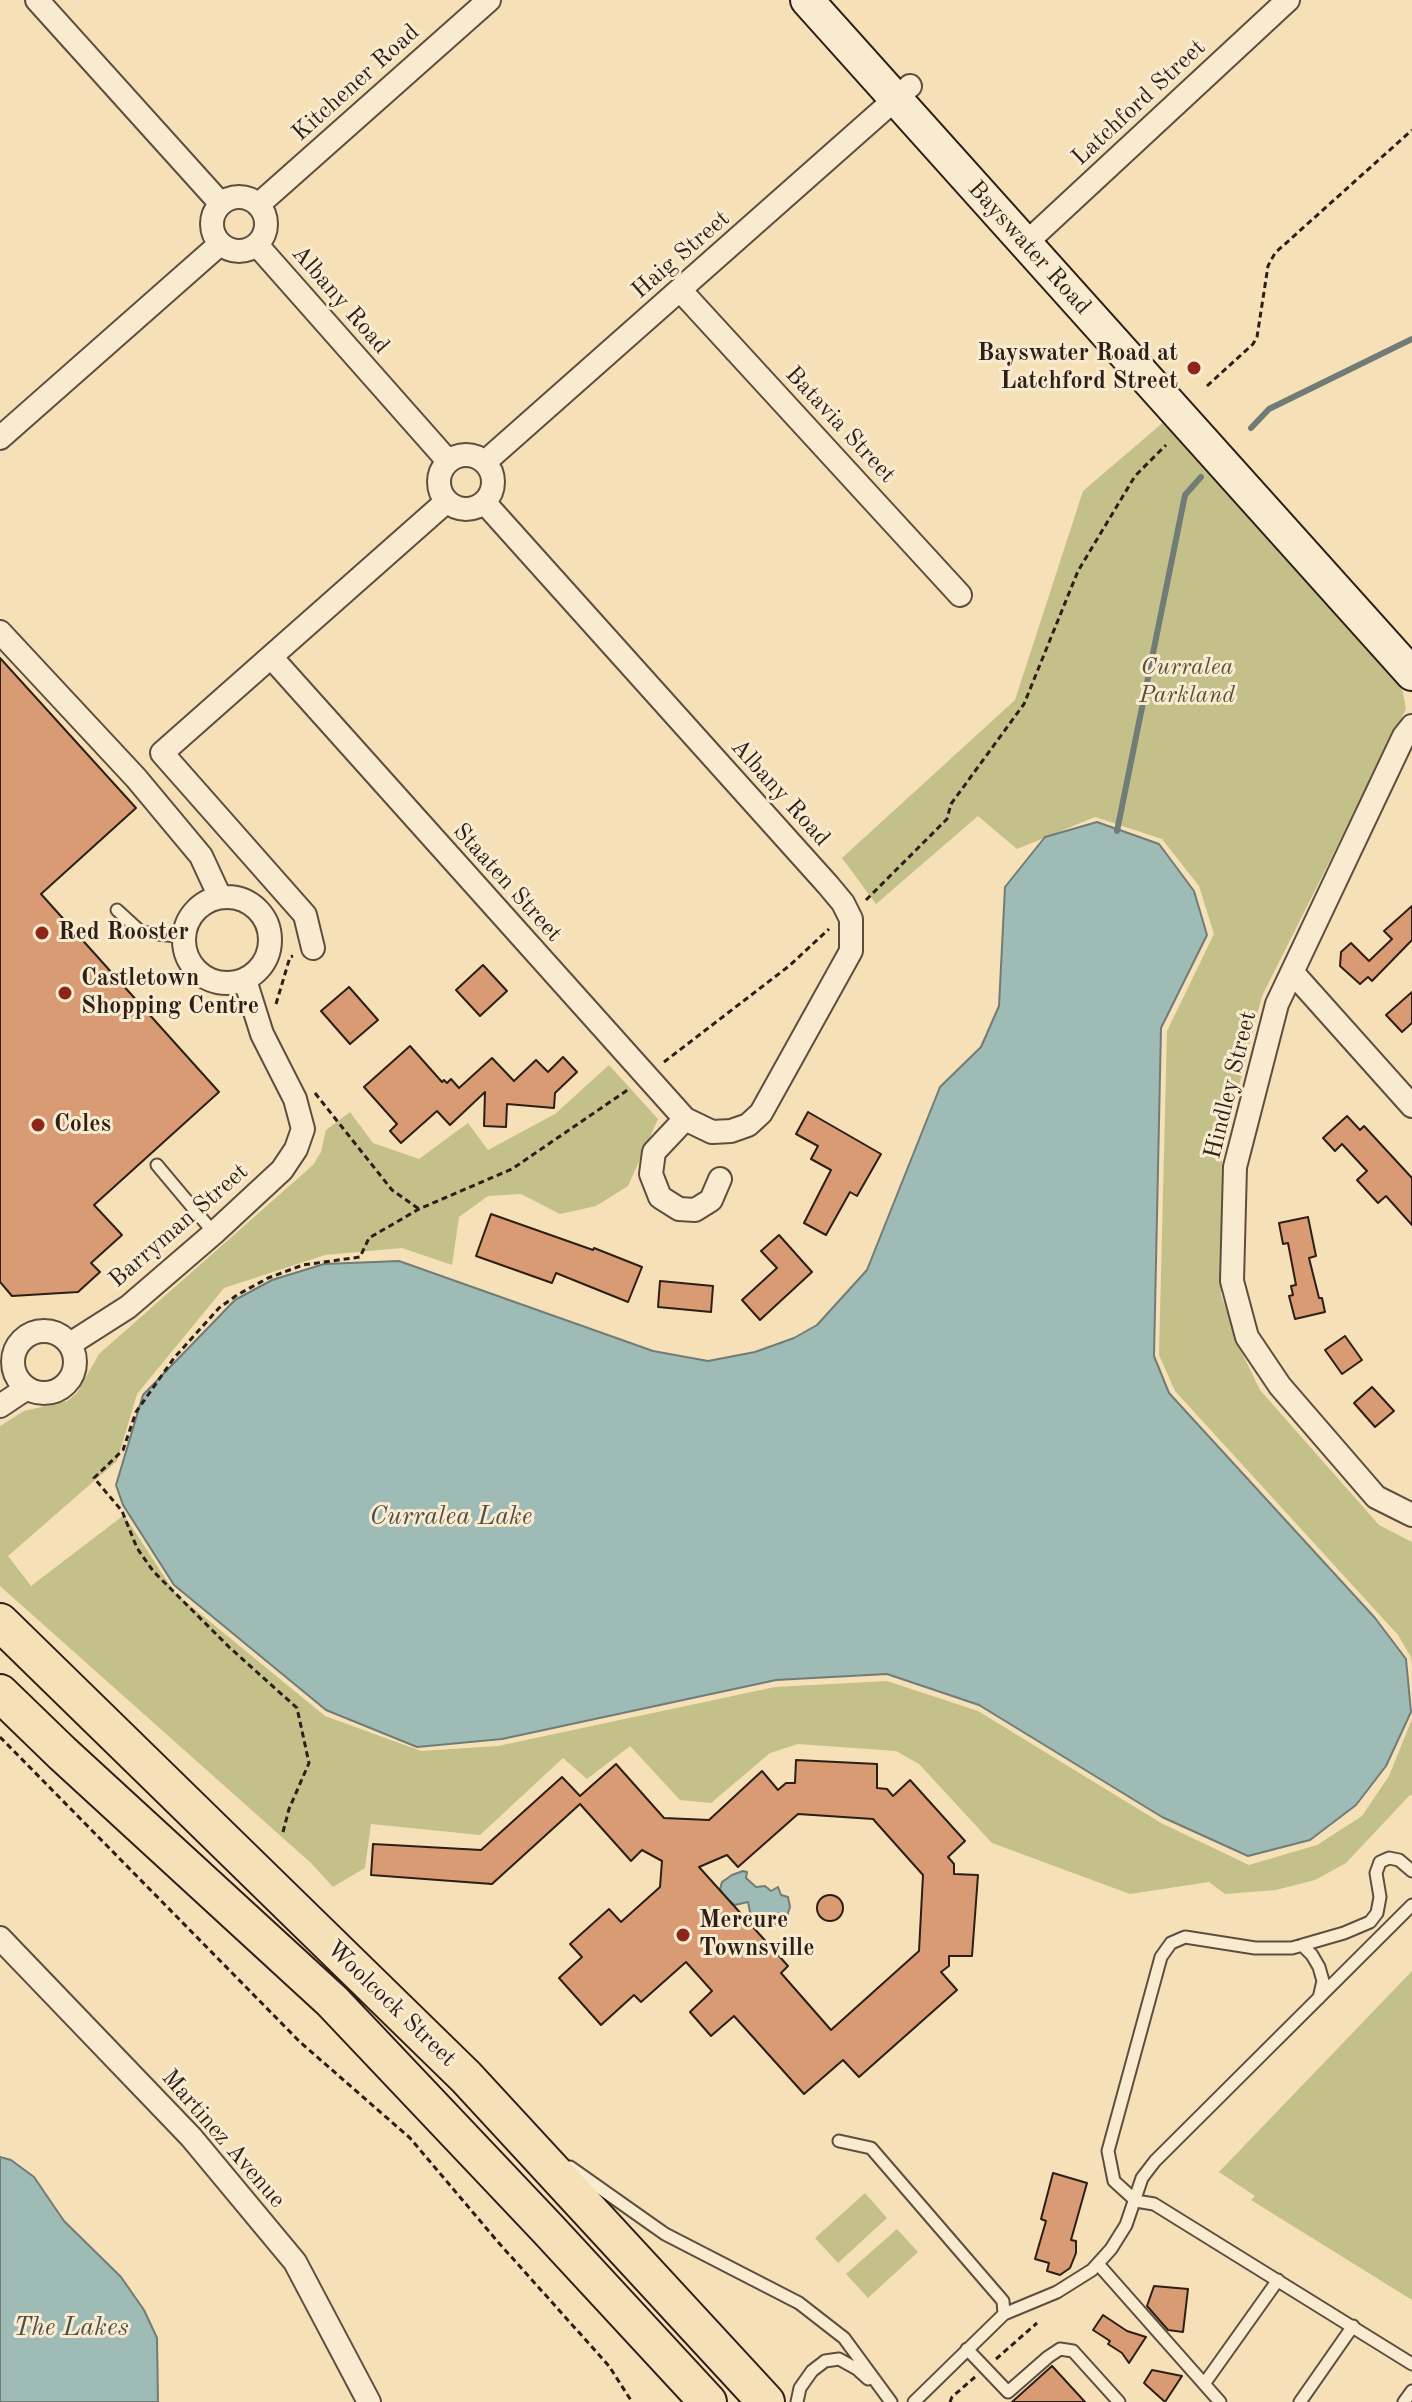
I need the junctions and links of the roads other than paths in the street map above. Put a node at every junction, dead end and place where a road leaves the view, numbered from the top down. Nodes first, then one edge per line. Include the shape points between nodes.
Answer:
1 (37, 0) edge
2 (489, 0) edge
3 (807, 0) edge
4 (833, 0) edge
5 (1288, 0) edge
6 (903, 93) junction
7 (221, 204) junction
8 (258, 205) junction
9 (1032, 238) junction
10 (220, 244) junction
11 (257, 245) junction
12 (681, 291) junction
13 (0, 438) edge
14 (448, 461) junction
15 (485, 462) junction
16 (447, 501) junction
17 (484, 502) junction
18 (960, 595) dead end
19 (0, 632) edge
20 (1412, 646) edge
21 (272, 658) junction
22 (1412, 674) edge
23 (1412, 726) edge
24 (220, 897) junction
25 (117, 910) dead end
26 (184, 937) junction
27 (313, 948) road end
28 (1293, 973) junction
29 (245, 980) junction
30 (1412, 1106) edge
31 (685, 1119) junction
32 (712, 1132) joint
33 (157, 1165) dead end
34 (720, 1179) dead end
35 (214, 1233) junction
36 (70, 1344) junction
37 (7, 1373) edge
38 (27, 1388) junction
39 (0, 1406) edge
40 (1412, 1515) edge
41 (0, 1622) edge
42 (0, 1693) edge
43 (1412, 1871) edge
44 (1412, 1905) edge
45 (0, 1938) edge
46 (1302, 1945) junction
47 (1319, 1998) junction
48 (511, 2124) junction
49 (839, 2141) dead end
50 (1136, 2201) junction
51 (1098, 2264) junction
52 (1278, 2280) junction
53 (1004, 2314) junction
54 (1353, 2326) junction
55 (967, 2349) junction
56 (1412, 2363) edge
57 (1204, 2384) junction
58 (702, 2399) edge
59 (369, 2402) edge
60 (766, 2402) edge
61 (797, 2402) edge
62 (891, 2402) edge
63 (914, 2402) edge
64 (1119, 2402) edge
65 (1220, 2402) edge
66 (1300, 2402) edge

1 - 7 street
2 - 8 street, Kitchener Road
3 - 6 main road, Bayswater Road
4 - 6 main road, Bayswater Road
5 - 9 street, Latchford Street
6 - 9 main road, Bayswater Road
6 - 12 street, Haig Street
7 - 8 street via 238,197
7 - 10 street via 212,220
8 - 11 street via 266,225
9 - 20 main road, Bayswater Road
9 - 22 main road, Bayswater Road
10 - 11 street via 237,251
10 - 13 street
11 - 14 street, Albany Road
12 - 15 street, Haig Street
12 - 18 street, Batavia Street
14 - 15 street via 465,454
14 - 16 street via 439,478
15 - 17 street via 493,483
16 - 17 street via 464,509
16 - 21 street
17 - 32 street, Albany Road via 828,885 848,914 851,951 761,1113 748,1125
19 - 24 street via 201,856
21 - 27 street via 162,753 305,915
21 - 31 street, Staaten Street
23 - 28 street, Hindley Street
24 - 26 street via 197,909
24 - 29 street via 246,901 268,925 267,959
25 - 26 lane via 141,932
26 - 29 street via 190,962 204,976 218,982
28 - 30 street
28 - 40 street, Hindley Street via 1277,1004 1235,1167 1232,1281 1247,1337 1280,1386 1376,1497
29 - 35 street, Barryman Street via 303,1129 282,1170
31 - 32 street, Staaten Street
31 - 34 street via 654,1152 651,1174 660,1197 679,1209 695,1210 711,1200
33 - 35 lane
35 - 36 street, Barryman Street via 128,1307
36 - 37 street via 55,1333 36,1332 20,1343
36 - 38 street via 76,1365 67,1384 48,1393
37 - 38 street
38 - 39 street
41 - 48 main road, Woolcock Street
42 - 58 main road, Woolcock Street via 332,2001
43 - 46 lane via 1399,1860 1380,1862 1380,1897 1370,1922
44 - 47 lane
45 - 59 street, Martinez Avenue via 191,2137 295,2262
46 - 47 lane via 1319,1967
46 - 50 lane via 1255,1948 1185,1937 1171,1943 1161,1957 1108,2151 1114,2181
47 - 50 lane via 1155,2161 1142,2178
48 - 60 main road, Woolcock Street
48 - 62 lane via 665,2234 799,2303 844,2338
49 - 53 lane via 871,2148 1003,2301
50 - 51 lane
50 - 52 lane via 1154,2204
51 - 53 lane via 1057,2292
51 - 57 lane
52 - 54 lane
52 - 57 lane
53 - 55 lane
54 - 56 lane
54 - 66 lane
55 - 63 lane
55 - 64 lane via 1008,2392 1060,2349 1073,2351
57 - 65 lane
61 - 62 lane via 812,2371 839,2359

